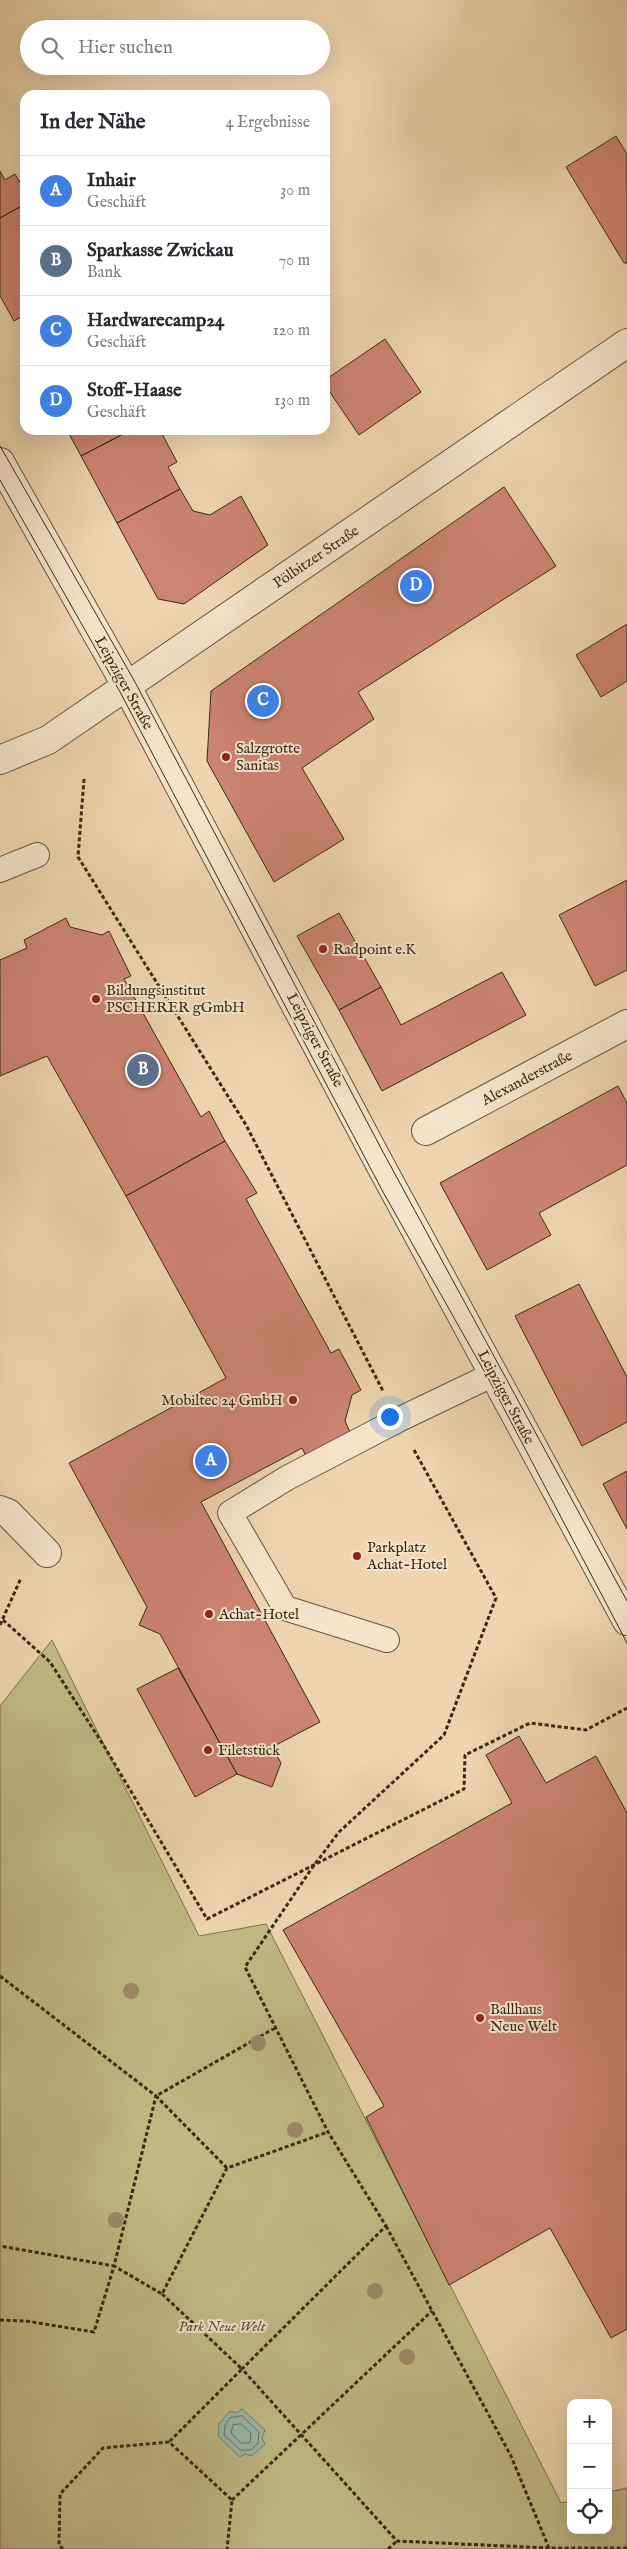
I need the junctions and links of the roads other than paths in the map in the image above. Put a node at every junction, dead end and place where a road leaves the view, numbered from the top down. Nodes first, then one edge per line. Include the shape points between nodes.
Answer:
1 (627, 343) edge
2 (0, 462) edge
3 (126, 686) junction
4 (0, 760) edge
5 (37, 855) dead end
6 (0, 870) edge
7 (627, 1024) edge
8 (426, 1131) dead end
9 (494, 1374) junction
10 (0, 1510) edge
11 (48, 1553) road end
12 (627, 1620) edge
13 (386, 1640) dead end

1 - 3 street, Pölbitzer Straße
2 - 3 street, Leipziger Straße
3 - 4 street, Pölbitzer Straße via 48,740
3 - 9 street, Leipziger Straße
5 - 6 lane
7 - 8 street, Alexanderstraße
9 - 12 street, Leipziger Straße
9 - 13 lane via 287,1478 230,1512 285,1608
10 - 11 street via 8,1513

